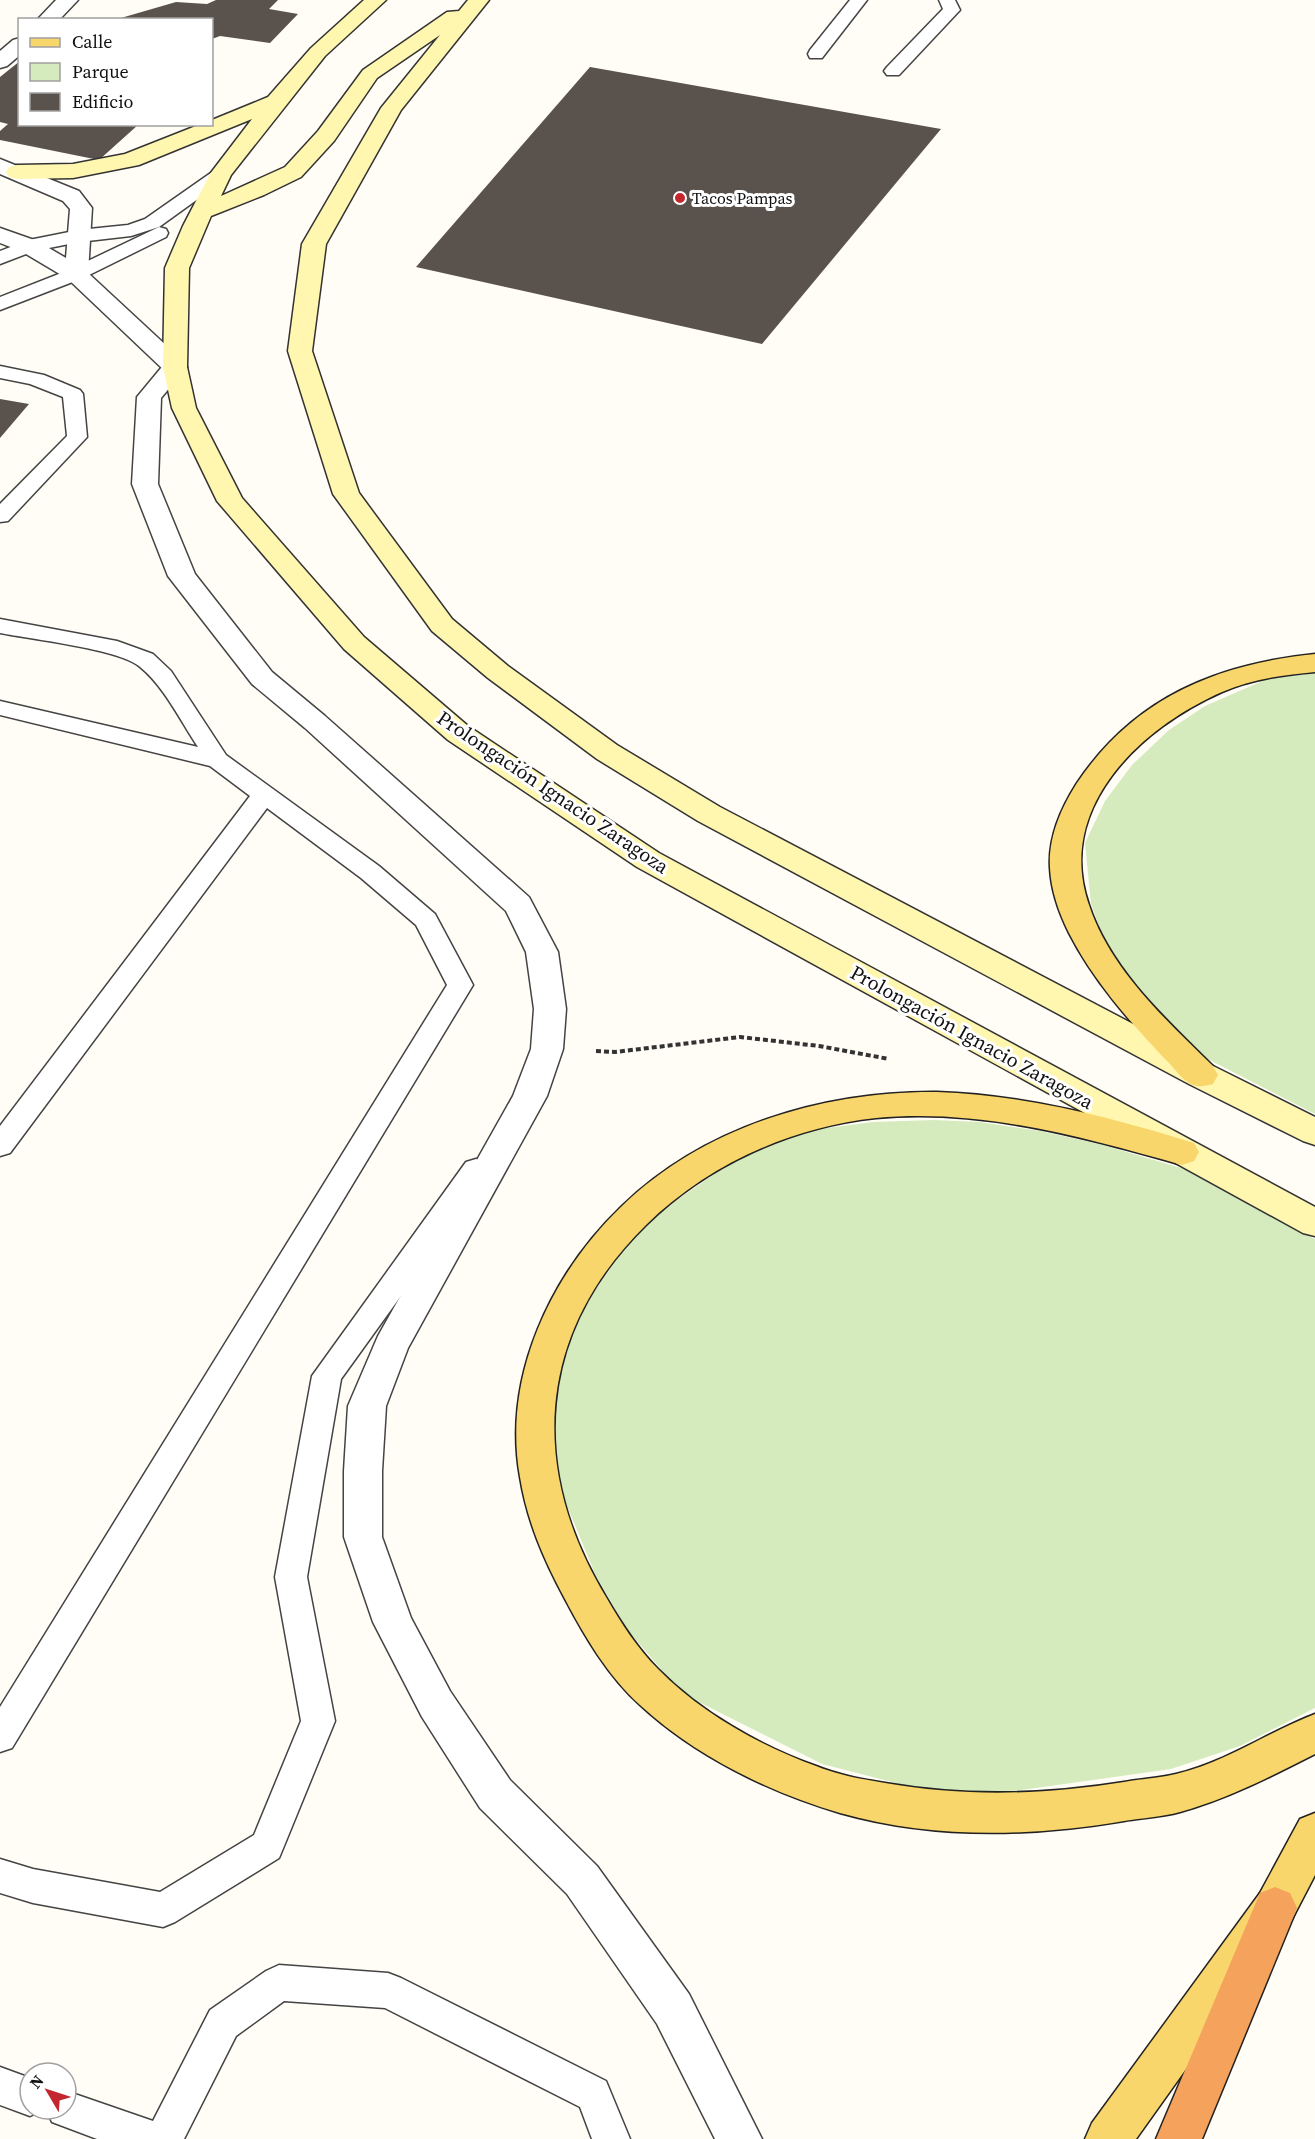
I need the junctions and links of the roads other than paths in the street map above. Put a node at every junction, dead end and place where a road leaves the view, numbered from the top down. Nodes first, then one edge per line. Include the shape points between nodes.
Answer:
1 (68, 0) edge
2 (376, 0) edge
3 (859, 0) edge
4 (947, 0) edge
5 (478, 1) edge
6 (49, 18) edge
7 (18, 46) edge
8 (816, 54) dead end
9 (0, 62) edge
10 (893, 71) dead end
11 (276, 102) junction
12 (9, 169) edge
13 (221, 174) junction
14 (203, 211) junction
15 (0, 235) edge
16 (79, 236) junction
17 (29, 246) junction
18 (0, 258) edge
19 (76, 274) junction
20 (0, 304) edge
21 (175, 367) junction
22 (0, 372) edge
23 (0, 516) edge
24 (0, 626) edge
25 (1315, 663) edge
26 (0, 708) edge
27 (218, 760) junction
28 (264, 795) junction
29 (1200, 1075) junction
30 (530, 1096) junction
31 (1315, 1132) edge
32 (0, 1146) edge
33 (1182, 1152) junction
34 (1315, 1223) edge
35 (1315, 1733) edge
36 (0, 1737) edge
37 (1315, 1833) edge
38 (0, 1876) edge
39 (1275, 1908) junction
40 (0, 2086) edge
41 (18, 2093) edge
42 (78, 2114) edge
43 (150, 2139) edge
44 (164, 2139) edge
45 (611, 2139) edge
46 (738, 2139) edge
47 (1108, 2139) edge
48 (1179, 2139) edge

1 - 6 street
2 - 11 main road, Prolongación Ignacio Zaragoza via 318,52
3 - 8 lane
4 - 10 lane via 952,10
5 - 14 main road via 370,74 326,136 293,172
5 - 29 main road via 392,108 314,244 300,351 346,494 442,625 498,672 607,752 709,814
7 - 9 street
11 - 12 main road via 131,160 73,171
11 - 13 main road, Prolongación Ignacio Zaragoza
12 - 16 street via 71,196 81,208
13 - 14 main road, Prolongación Ignacio Zaragoza
13 - 16 lane via 152,223 131,230
14 - 19 lane
14 - 21 main road, Prolongación Ignacio Zaragoza via 177,268
15 - 17 street
16 - 17 lane
16 - 19 street
17 - 18 lane
17 - 19 street
19 - 20 lane
19 - 21 street
21 - 30 street via 149,397 145,484 182,576 262,678 518,905 542,952 550,1010 547,1049
21 - 33 main road, Prolongación Ignacio Zaragoza via 184,408 230,501 354,643 458,733 648,860
22 - 23 lane via 33,378 73,394 76,437
24 - 27 lane via 117,648 145,659 163,675
25 - 29 main road via 1266,669 1219,683 1181,700 1148,723 1116,749 1092,782 1077,809 1065,846 1066,879 1079,919 1097,952 1153,1025
26 - 27 lane
27 - 28 lane
28 - 32 lane
28 - 36 lane via 370,872 426,920 460,985
29 - 31 main road
30 - 38 lane via 327,1376 291,1577 318,1721 267,1846 162,1910 33,1886
30 - 46 street via 391,1346 367,1406 363,1537 393,1622 436,1704 495,1794 582,1880 674,2009
33 - 34 main road, Prolongación Ignacio Zaragoza
33 - 35 main road via 1038,1115 931,1105 871,1107 813,1119 764,1133 718,1153 674,1179 632,1215 598,1252 566,1299 544,1357 535,1409 538,1469 549,1520 575,1582 608,1639 653,1692 704,1730 766,1765 841,1794 937,1812 1012,1815 1100,1806 1179,1792 1255,1765
37 - 39 main road
39 - 47 main road
39 - 48 highway
40 - 41 lane
42 - 43 lane
44 - 45 lane via 223,2023 279,1983 388,1991 593,2094

